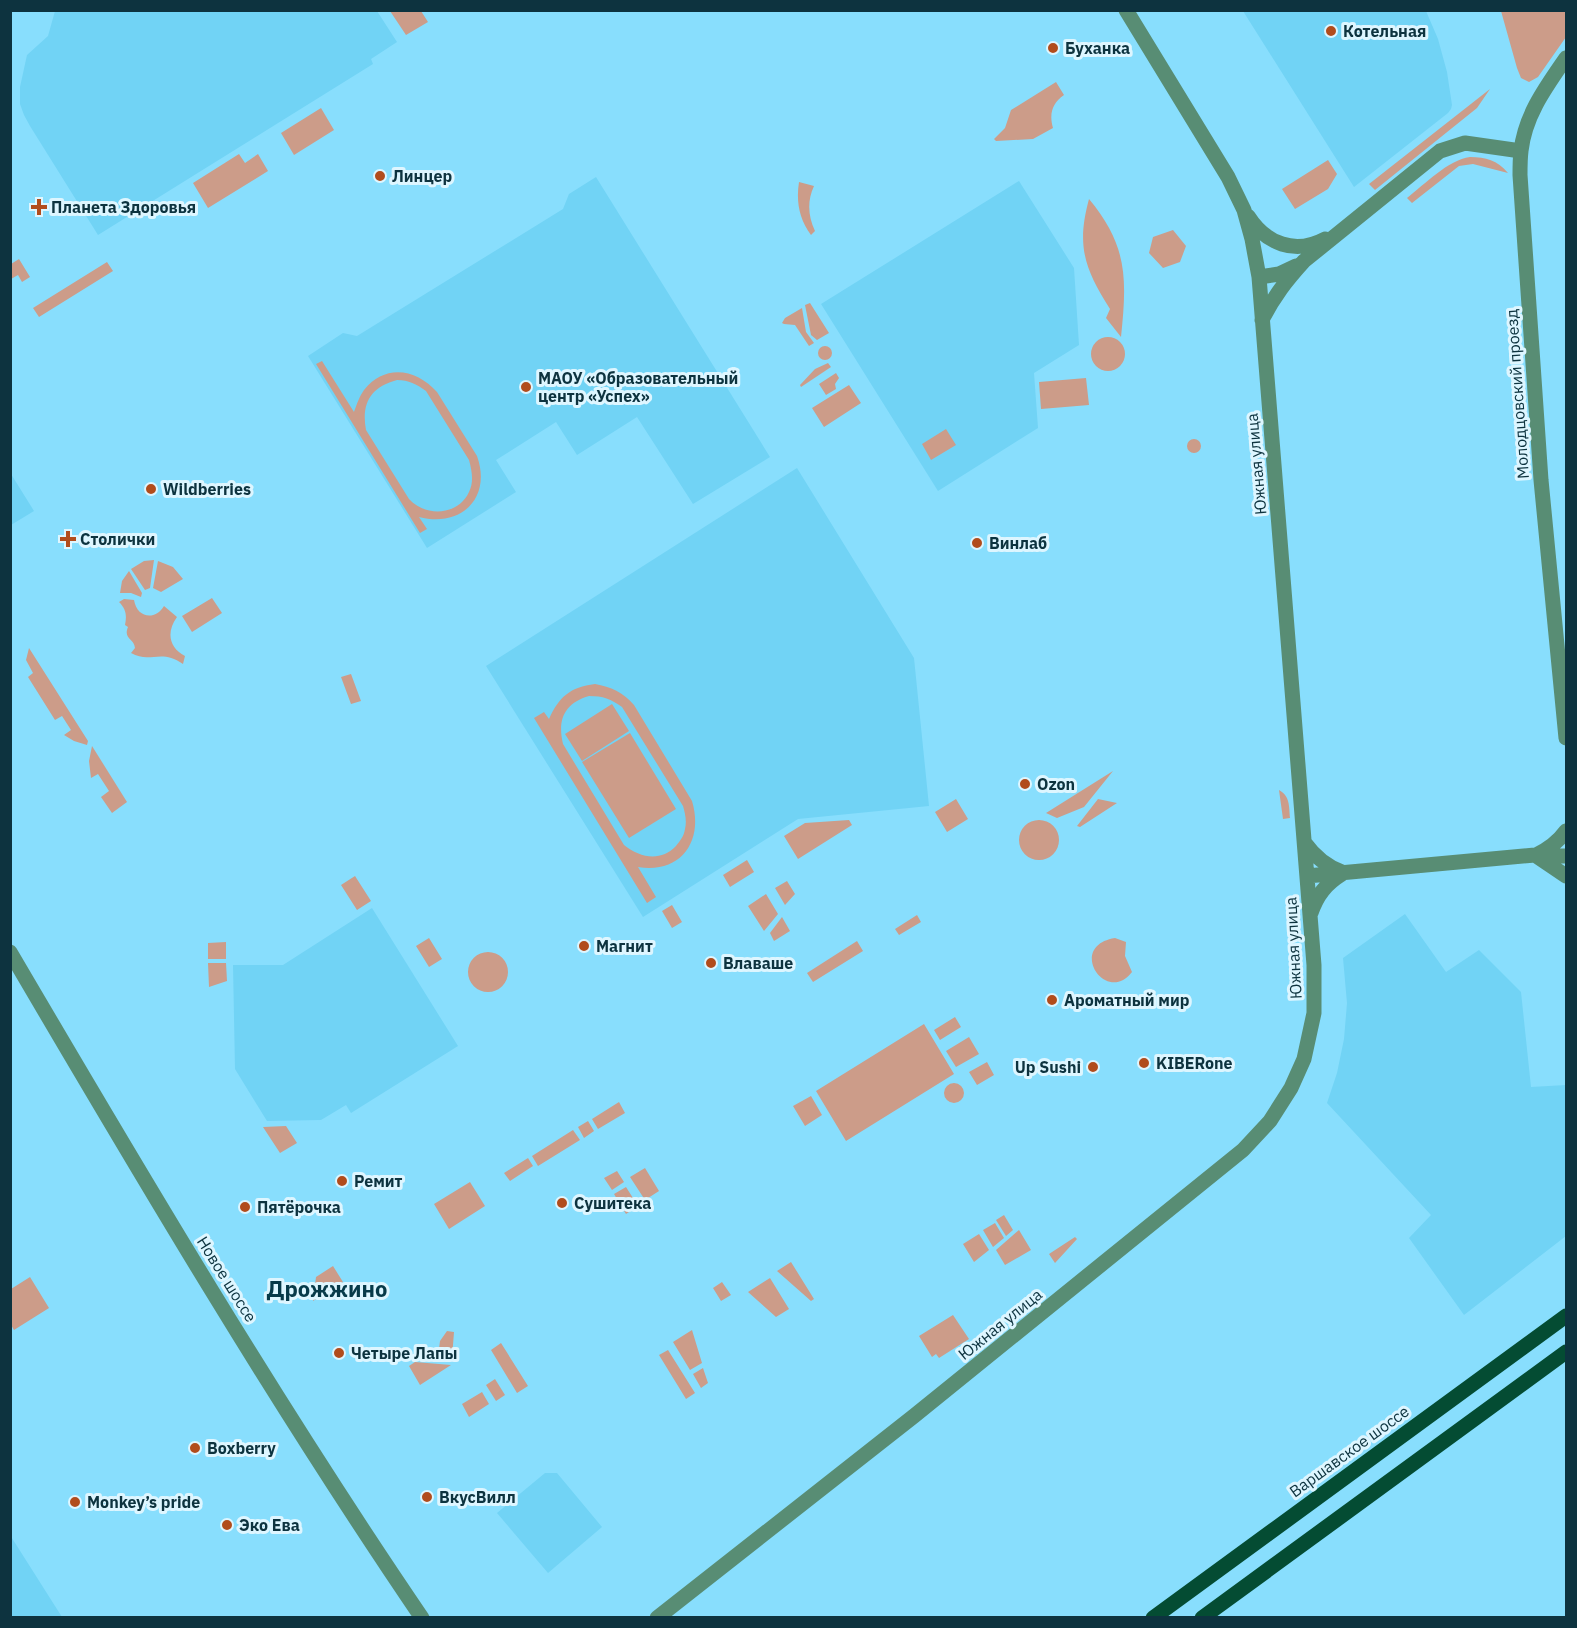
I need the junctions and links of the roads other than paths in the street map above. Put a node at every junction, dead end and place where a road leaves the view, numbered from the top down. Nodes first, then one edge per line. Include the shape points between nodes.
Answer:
1 (1126, 10) edge
2 (1566, 58) edge
3 (1521, 151) junction
4 (1244, 210) junction
5 (1341, 230) junction
6 (1304, 261) junction
7 (1259, 277) junction
8 (1262, 320) junction
9 (1566, 738) edge
10 (1566, 831) edge
11 (1305, 843) junction
12 (1535, 855) junction
13 (1566, 856) edge
14 (1345, 873) junction
15 (1308, 876) junction
16 (1566, 876) edge
17 (1310, 915) junction
18 (10, 952) edge
19 (1566, 1316) edge
20 (1566, 1352) edge
21 (422, 1617) edge
22 (657, 1617) edge
23 (1154, 1617) edge
24 (1202, 1617) edge

1 - 4 street, Южная улица
2 - 3 street, Молодцовский проезд via 1535,104
3 - 5 street via 1465,142 1440,151
3 - 9 street, Молодцовский проезд via 1540,480
4 - 5 street via 1256,228 1270,240 1283,244 1305,246
4 - 7 street, Южная улица
5 - 6 street
6 - 7 street via 1279,274
6 - 8 street via 1273,298
7 - 8 street, Южная улица
8 - 11 street, Южная улица
10 - 12 street
11 - 14 street via 1322,862
11 - 15 street, Южная улица
12 - 13 street
12 - 14 street
12 - 16 street
14 - 15 street
14 - 17 street via 1322,890
15 - 17 street, Южная улица
17 - 22 street, Южная улица via 1314,1013 1304,1059 1270,1121 1243,1150
18 - 21 street, Новое шоссе via 259,1366
19 - 23 main road, Варшавское шоссе
20 - 24 main road

